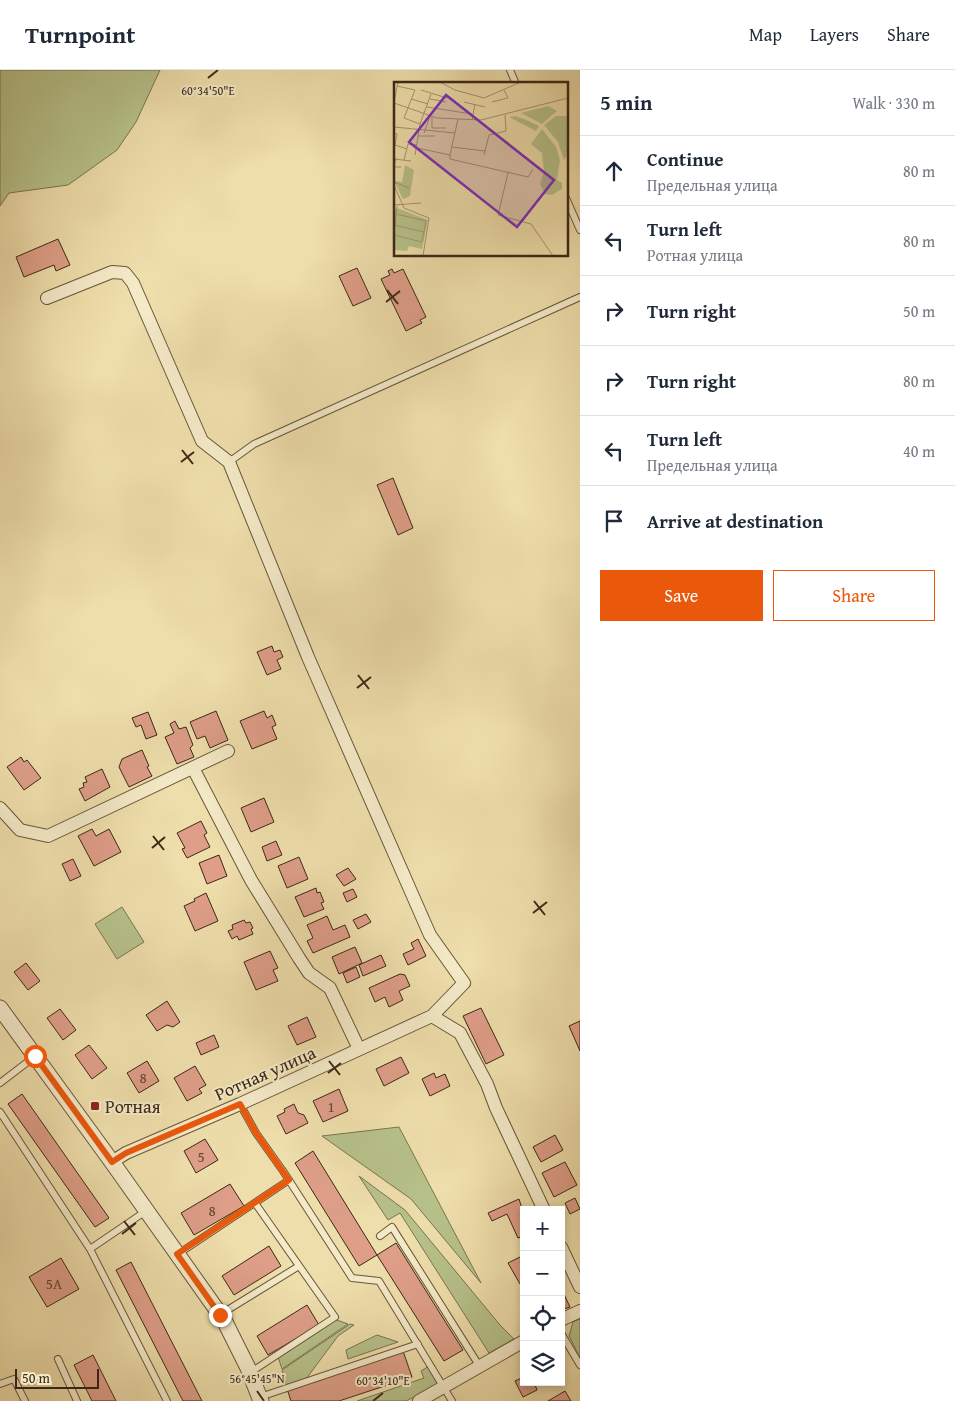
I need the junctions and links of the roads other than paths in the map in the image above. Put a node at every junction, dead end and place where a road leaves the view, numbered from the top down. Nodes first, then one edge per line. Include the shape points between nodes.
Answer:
1 (510, 70) edge
2 (515, 82) edge
3 (568, 203) edge
4 (580, 230) edge
5 (580, 297) edge
6 (47, 298) dead end
7 (229, 462) junction
8 (228, 751) dead end
9 (193, 768) junction
10 (0, 808) edge
11 (0, 1008) edge
12 (432, 1016) junction
13 (359, 1050) junction
14 (35, 1056) junction
15 (0, 1083) edge
16 (240, 1104) junction
17 (0, 1112) edge
18 (112, 1162) junction
19 (289, 1180) junction
20 (254, 1203) junction
21 (542, 1206) edge
22 (146, 1211) junction
23 (380, 1236) dead end
24 (90, 1249) junction
25 (563, 1251) edge
26 (177, 1254) junction
27 (299, 1266) junction
28 (580, 1287) edge
29 (578, 1310) edge
30 (220, 1315) junction
31 (565, 1318) edge
32 (565, 1339) edge
33 (520, 1343) edge
34 (418, 1344) junction
35 (58, 1359) dead end
36 (580, 1365) edge
37 (480, 1367) junction
38 (250, 1372) junction
39 (0, 1384) edge
40 (445, 1387) junction
41 (260, 1399) edge
42 (25, 1401) edge
43 (78, 1401) edge
44 (167, 1401) edge
45 (419, 1401) edge
46 (452, 1401) edge

1 - 2 lane
3 - 4 lane
5 - 7 lane via 254,444
6 - 7 street via 112,272 125,273 133,283 202,441
7 - 12 street via 308,657 430,935 464,983
8 - 9 street
9 - 10 street via 48,836 20,830
9 - 13 street via 251,880 309,973 330,988
11 - 14 street
12 - 13 street, Ротная улица
12 - 21 street via 460,1032
13 - 16 street, Ротная улица
14 - 15 lane
14 - 18 street
16 - 18 street, Ротная улица
16 - 19 lane
17 - 24 lane
18 - 22 street
19 - 20 lane
19 - 34 lane via 352,1278 379,1281
20 - 26 lane
20 - 27 lane
22 - 24 lane
22 - 26 street
23 - 37 lane via 392,1227
24 - 44 lane
25 - 28 street
26 - 30 street
27 - 30 lane
27 - 38 lane via 335,1317
29 - 31 street
30 - 38 street
32 - 36 lane
33 - 37 street
34 - 40 lane
34 - 41 lane
35 - 43 lane
37 - 40 street
38 - 41 street
39 - 42 lane via 14,1379
40 - 45 street
40 - 46 lane

